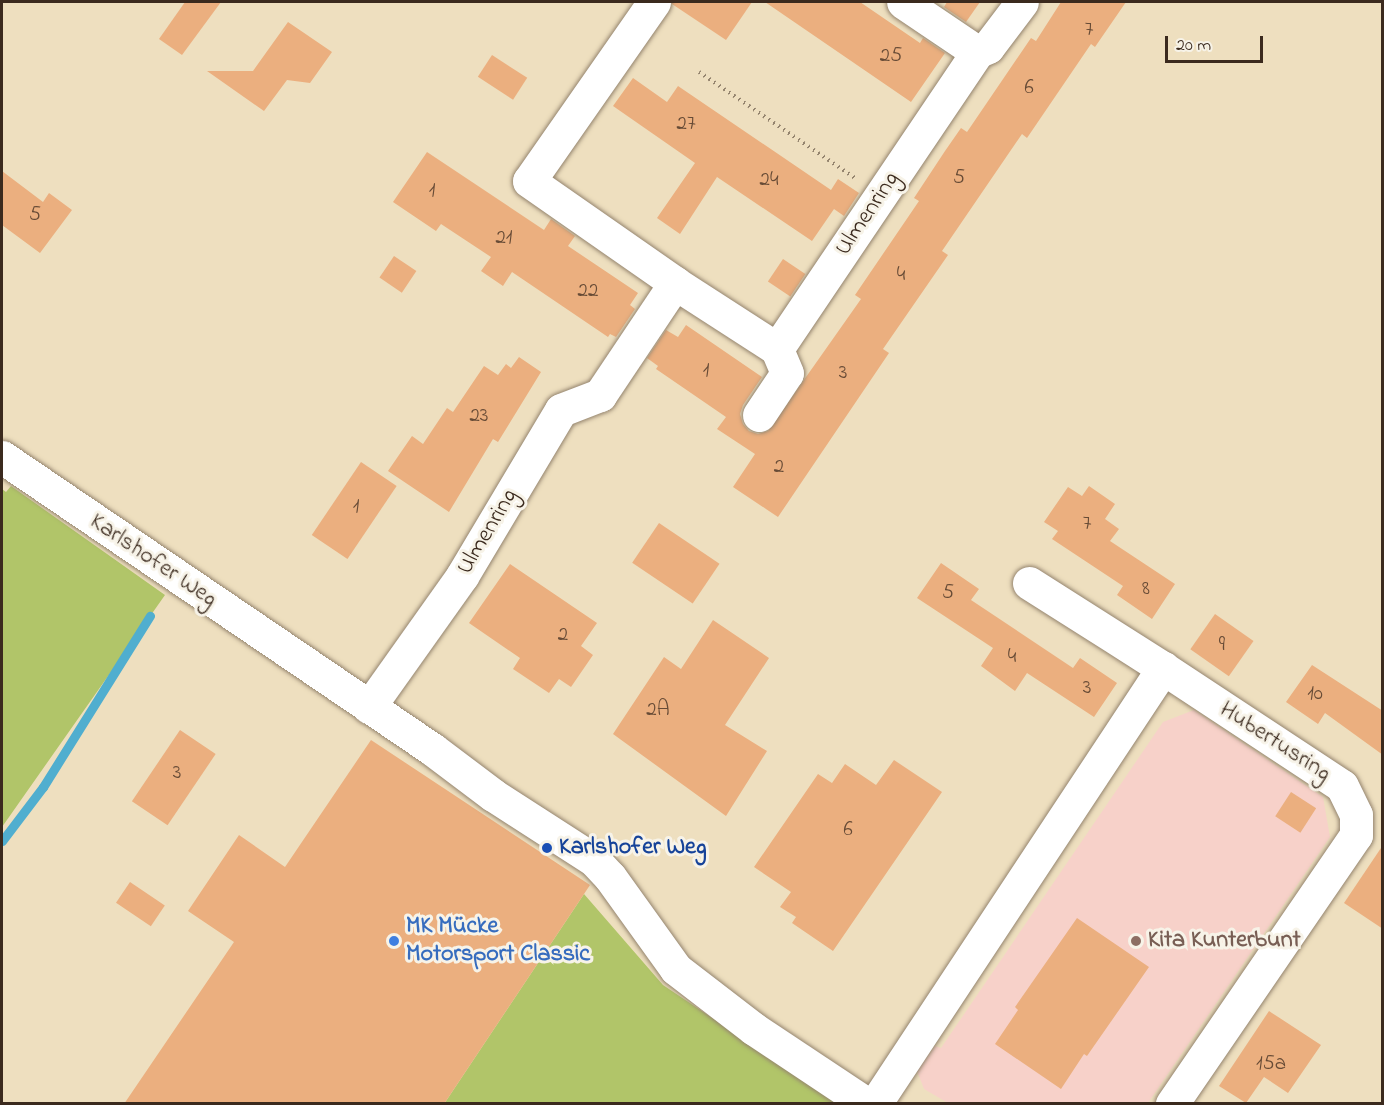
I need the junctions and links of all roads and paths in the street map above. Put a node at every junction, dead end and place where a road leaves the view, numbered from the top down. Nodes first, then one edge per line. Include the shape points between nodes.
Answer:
1 (654, 2) edge
2 (903, 2) edge
3 (1022, 2) edge
4 (977, 52) junction
5 (699, 72) dead end
6 (881, 195) junction
7 (675, 283) junction
8 (777, 349) junction
9 (759, 415) dead end
10 (2, 457) edge
11 (1029, 583) dead end
12 (1163, 668) junction
13 (369, 707) junction
14 (867, 1104) edge
15 (874, 1104) edge
16 (1172, 1104) edge

1 - 7 street via 529,181
2 - 4 street
3 - 4 street, Ulmenring via 988,47
4 - 6 street, Ulmenring
5 - 6 path
6 - 8 street, Ulmenring
7 - 8 street
7 - 13 street, Ulmenring via 600,395 561,410 462,576
8 - 9 street via 787,373
10 - 13 street, Karlshofer Weg
11 - 12 street, Hubertusring
12 - 15 street
12 - 16 street, Hubertusring via 1342,786 1356,815 1356,835
13 - 14 street, Karlshofer Weg via 493,795 594,860 676,969 754,1029

